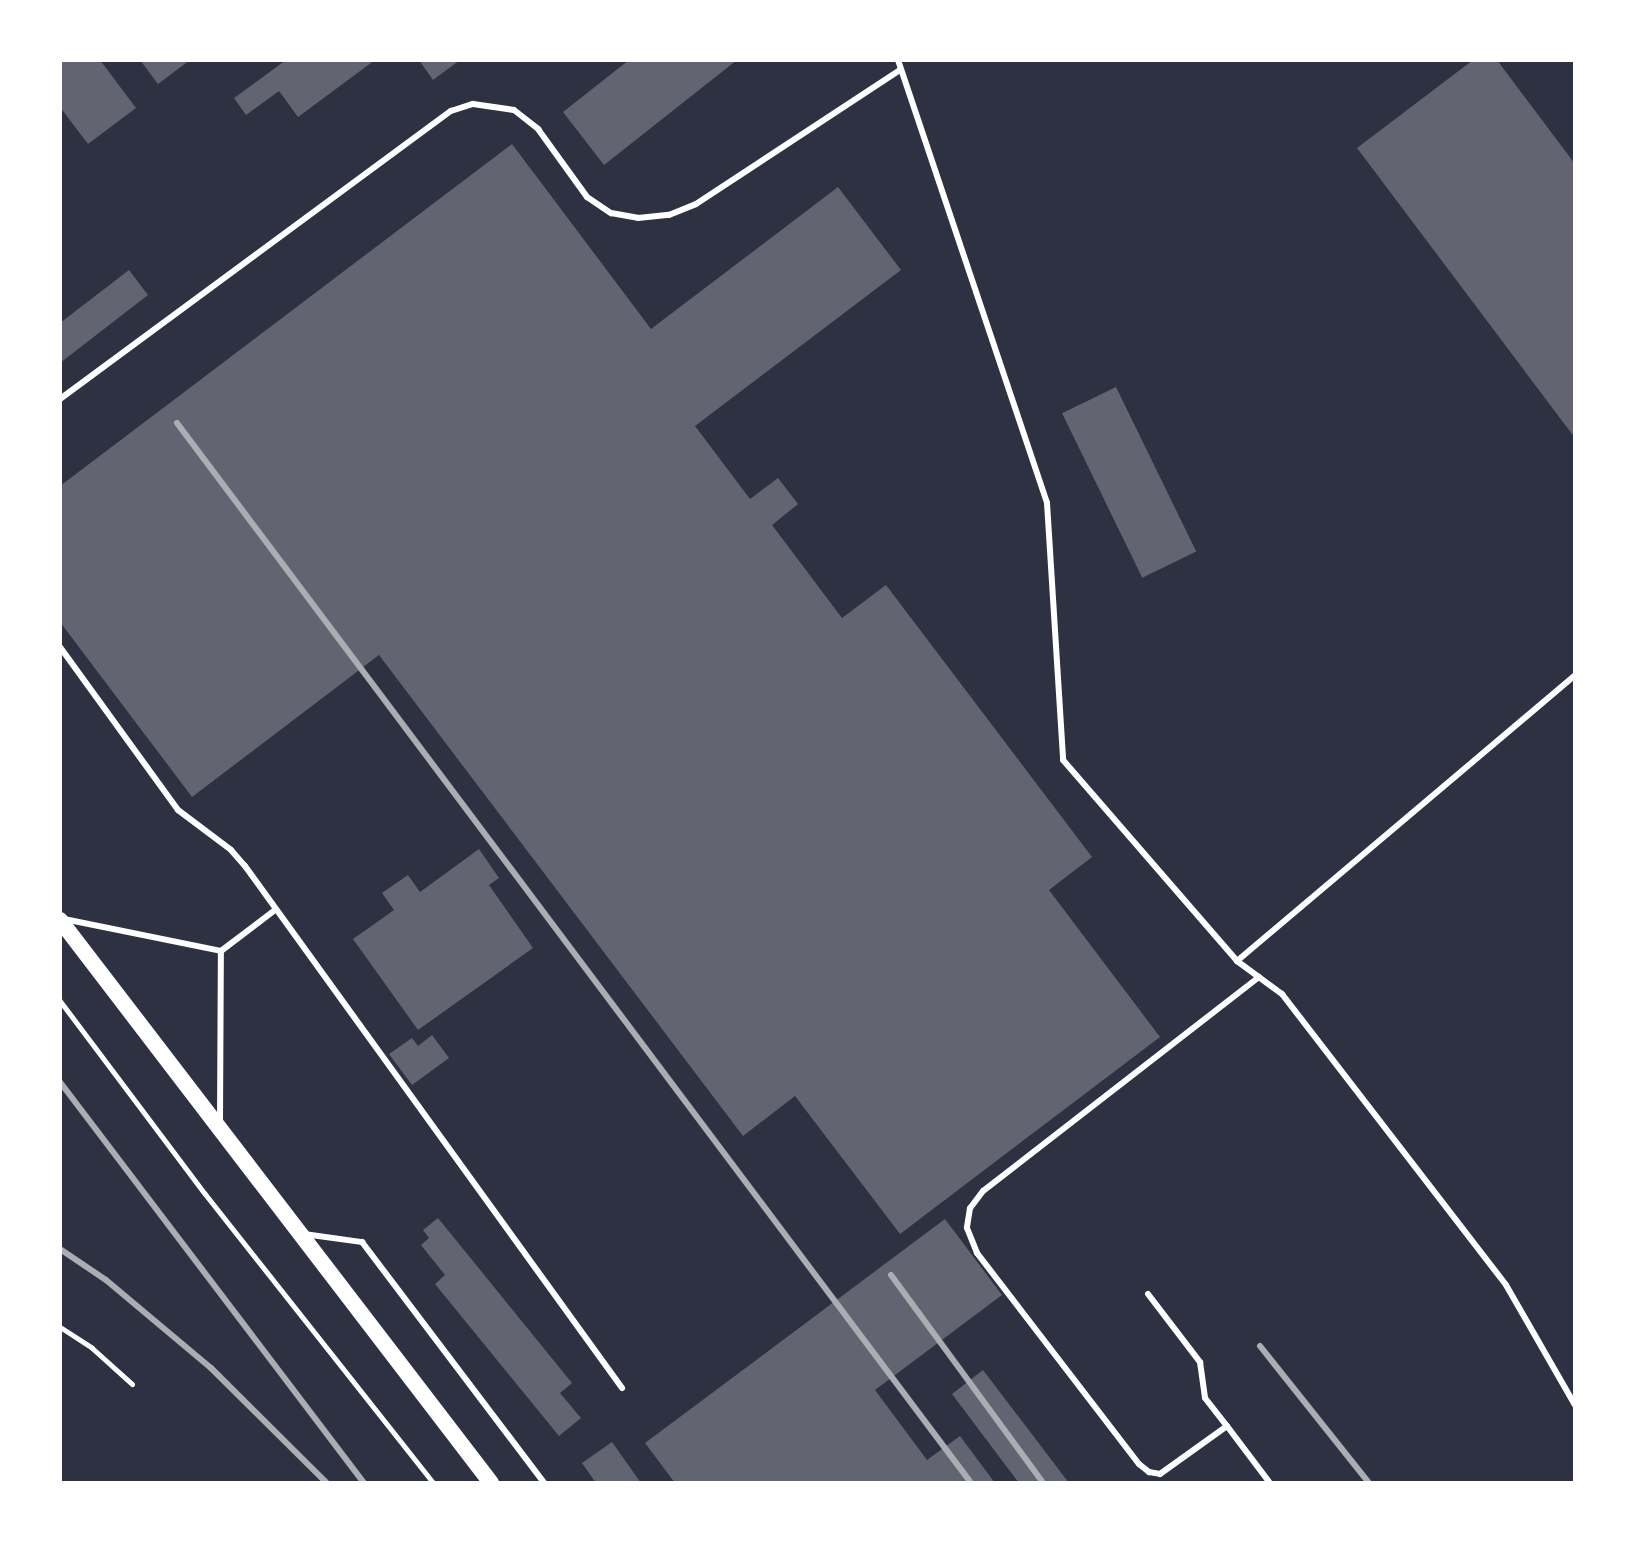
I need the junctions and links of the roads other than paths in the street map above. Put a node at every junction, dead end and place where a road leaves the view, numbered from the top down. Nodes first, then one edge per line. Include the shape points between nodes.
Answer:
1 (898, 60) edge
2 (900, 70) junction
3 (60, 399) edge
4 (60, 647) edge
5 (1575, 675) edge
6 (275, 910) junction
7 (60, 919) edge
8 (221, 951) junction
9 (1237, 961) junction
10 (1259, 977) junction
11 (220, 1125) junction
12 (303, 1234) junction
13 (1148, 1294) dead end
14 (622, 1388) dead end
15 (1575, 1405) edge
16 (1227, 1426) junction
17 (491, 1483) edge
18 (544, 1483) edge
19 (1270, 1483) edge

1 - 2 lane
2 - 3 lane via 696,204 669,215 638,218 611,213 587,197 538,129 514,110 473,104 451,111
2 - 9 lane via 1047,503 1063,760
4 - 6 lane via 178,810 231,850
5 - 9 lane
6 - 8 lane
6 - 14 lane
7 - 8 lane
7 - 11 main road
8 - 11 lane
9 - 10 lane
10 - 15 lane via 1282,994 1506,1285
10 - 16 lane via 983,1191 970,1208 967,1228 977,1253 1149,1472 1172,1469
11 - 12 main road
12 - 17 main road
12 - 18 lane via 362,1242
13 - 16 lane via 1200,1362 1205,1398
16 - 19 lane

